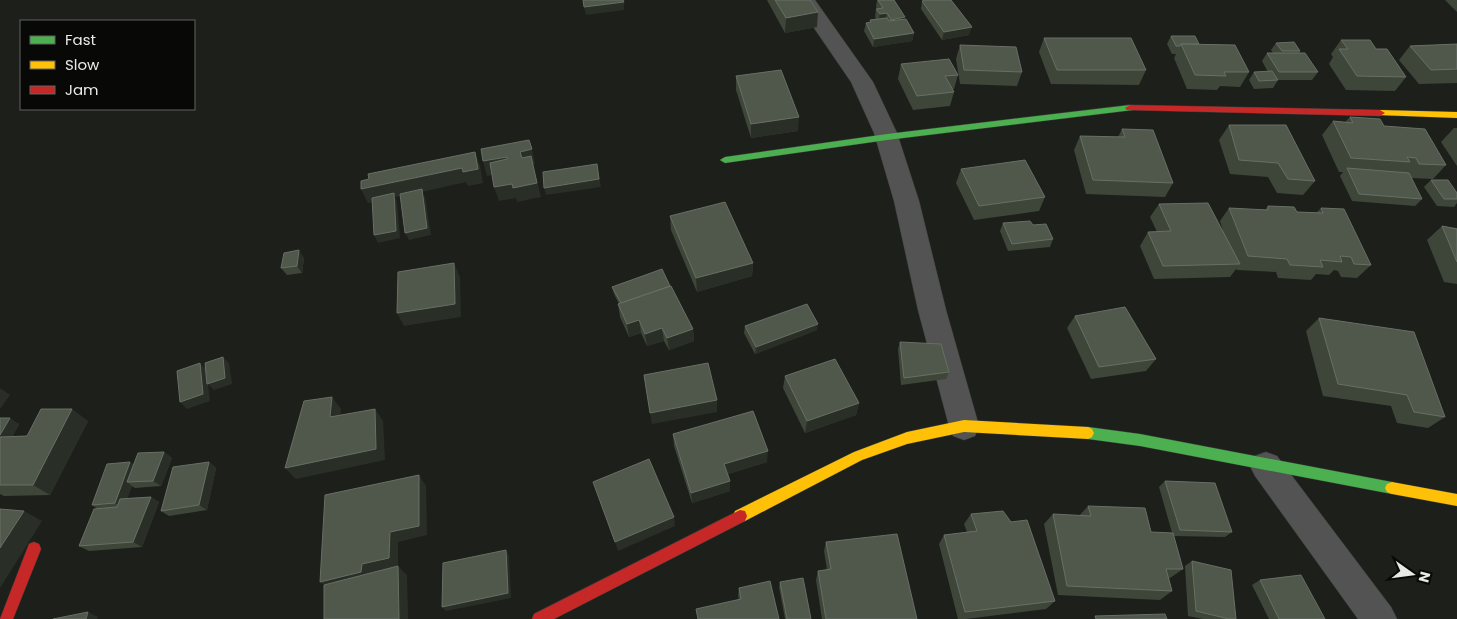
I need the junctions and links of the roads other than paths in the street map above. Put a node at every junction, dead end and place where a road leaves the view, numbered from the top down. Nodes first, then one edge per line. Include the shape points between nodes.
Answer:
1 (805, 0) edge
2 (1457, 115) edge
3 (887, 137) junction
4 (725, 160) dead end
5 (964, 426) junction
6 (1266, 466) junction
7 (1457, 500) edge
8 (34, 549) dead end
9 (6, 619) edge
10 (540, 619) edge
11 (1379, 619) edge

1 - 3 street via 835,40 876,110
2 - 3 street via 1122,108
3 - 4 street
3 - 5 street
5 - 6 street via 1081,432 1140,440
5 - 10 street via 907,438 858,456
6 - 7 street
6 - 11 street
8 - 9 street

